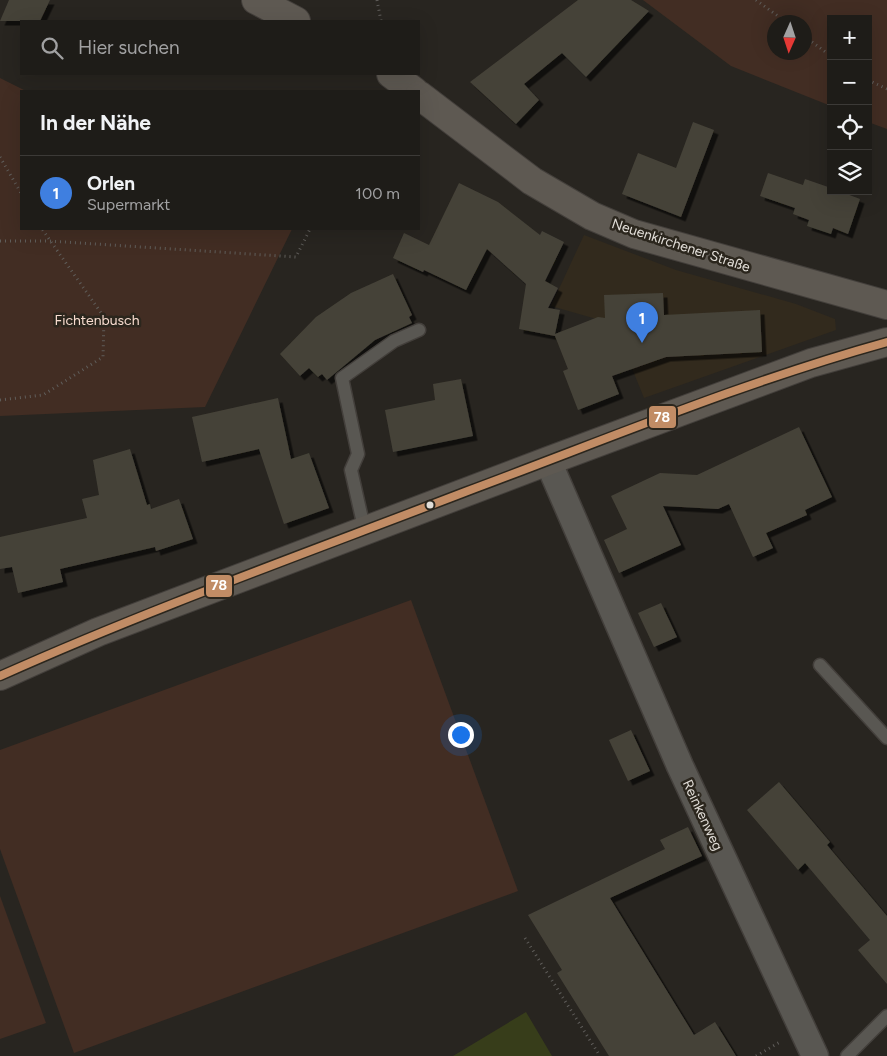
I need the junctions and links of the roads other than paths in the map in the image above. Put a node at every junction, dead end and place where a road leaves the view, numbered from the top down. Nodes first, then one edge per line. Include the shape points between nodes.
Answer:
1 (256, 0) edge
2 (294, 20) edge
3 (392, 75) edge
4 (413, 90) edge
5 (420, 96) edge
6 (887, 305) edge
7 (419, 330) dead end
8 (887, 342) edge
9 (548, 461) junction
10 (365, 532) junction
11 (820, 665) dead end
12 (0, 676) edge
13 (887, 738) edge
14 (887, 1016) edge
15 (815, 1056) edge
16 (847, 1056) edge

1 - 2 main road
3 - 4 main road
5 - 6 main road, Neuenkirchener Straße via 532,181 592,216 634,234
7 - 10 lane via 394,341 342,378 358,454 352,470
8 - 9 main road via 811,363
9 - 10 main road
9 - 15 street, Reinkenweg via 680,766
10 - 12 main road via 98,632
11 - 13 lane
14 - 16 lane

